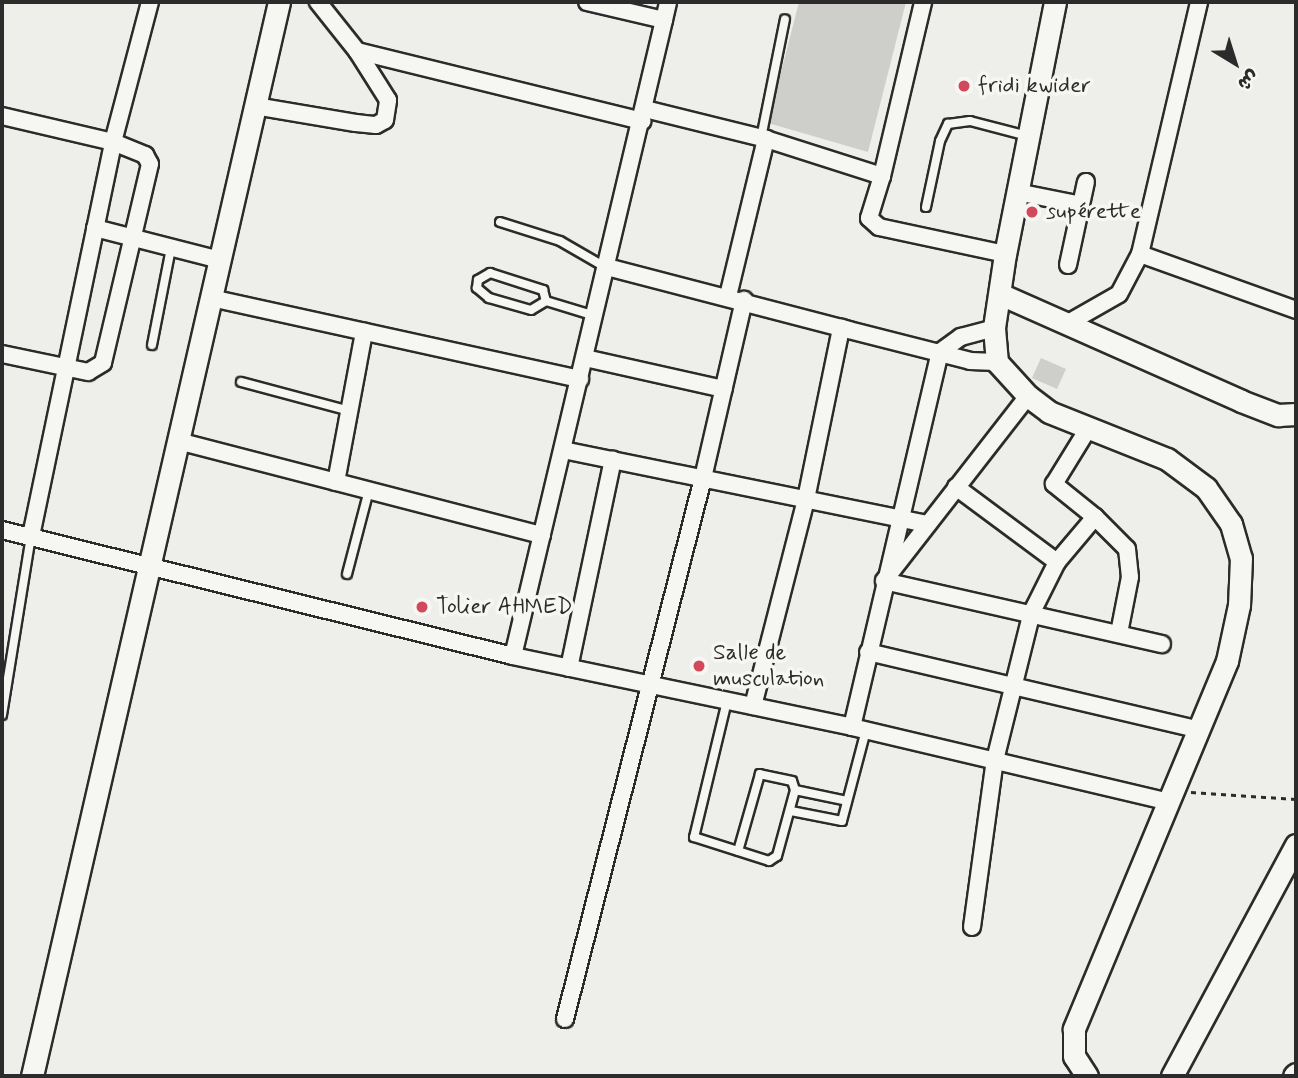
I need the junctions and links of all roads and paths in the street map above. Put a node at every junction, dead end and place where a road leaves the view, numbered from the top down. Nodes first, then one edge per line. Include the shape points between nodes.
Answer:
1 (150, 2) edge
2 (279, 2) edge
3 (318, 2) edge
4 (587, 2) edge
5 (668, 2) edge
6 (923, 2) edge
7 (1055, 2) edge
8 (1199, 2) edge
9 (785, 19) dead end
10 (664, 20) junction
11 (357, 51) junction
12 (255, 106) junction
13 (644, 115) junction
14 (2, 116) edge
15 (1028, 136) junction
16 (763, 139) junction
17 (114, 142) junction
18 (882, 176) junction
19 (1086, 182) dead end
20 (1017, 192) junction
21 (1081, 205) junction
22 (926, 207) dead end
23 (500, 222) dead end
24 (95, 228) junction
25 (136, 239) junction
26 (171, 248) junction
27 (1005, 254) junction
28 (1140, 254) junction
29 (220, 260) junction
30 (1068, 265) dead end
31 (607, 267) junction
32 (1000, 294) junction
33 (211, 298) junction
34 (736, 298) junction
35 (546, 301) junction
36 (1296, 310) edge
37 (595, 316) junction
38 (1070, 322) junction
39 (994, 328) junction
40 (365, 331) junction
41 (851, 331) junction
42 (152, 345) dead end
43 (940, 352) junction
44 (2, 354) edge
45 (585, 358) junction
46 (997, 362) junction
47 (66, 368) junction
48 (580, 379) junction
49 (241, 382) dead end
50 (724, 389) junction
51 (1028, 396) junction
52 (350, 411) junction
53 (1296, 414) edge
54 (1089, 427) junction
55 (178, 441) junction
56 (563, 450) junction
57 (613, 460) junction
58 (704, 478) junction
59 (336, 482) junction
60 (956, 487) junction
61 (369, 490) junction
62 (806, 499) junction
63 (1095, 517) junction
64 (899, 518) junction
65 (928, 524) junction
66 (2, 530) edge
67 (542, 535) junction
68 (31, 536) junction
69 (1057, 562) junction
70 (150, 564) junction
71 (346, 574) dead end
72 (884, 581) junction
73 (1032, 612) junction
74 (1119, 633) junction
75 (1162, 644) dead end
76 (868, 652) junction
77 (513, 656) junction
78 (569, 668) junction
79 (651, 685) junction
80 (1013, 686) junction
81 (727, 701) junction
82 (753, 706) junction
83 (2, 715) edge
84 (859, 729) junction
85 (1196, 729) junction
86 (995, 760) junction
87 (795, 790) junction
88 (1168, 796) junction
89 (1296, 799) edge
90 (847, 801) junction
91 (791, 811) junction
92 (1296, 845) edge
93 (738, 851) junction
94 (972, 927) dead end
95 (565, 1019) dead end
96 (33, 1076) edge
97 (1087, 1076) edge
98 (1172, 1076) edge

1 - 17 street
2 - 12 main road
3 - 11 street
4 - 10 street
5 - 10 street
6 - 18 street
7 - 15 main road
8 - 28 street
9 - 16 lane
10 - 13 street
11 - 12 street via 388,100 385,120 376,125
11 - 13 street
12 - 29 main road
13 - 16 street
13 - 31 street
14 - 17 street
15 - 20 main road
15 - 22 lane via 970,121 948,124
16 - 18 street
16 - 34 street
17 - 24 street
17 - 25 street via 145,155 150,164
18 - 27 street via 869,218 879,227
19 - 21 street
20 - 21 street
20 - 27 main road
21 - 30 street
23 - 31 lane via 559,241
24 - 25 street
24 - 47 street
25 - 26 street
25 - 47 street via 103,363 94,371
26 - 29 street
26 - 42 lane
27 - 32 main road
28 - 36 street
28 - 38 street via 1119,295
29 - 33 main road
31 - 34 street
31 - 37 street
32 - 38 main road
32 - 39 main road
33 - 40 street
33 - 55 main road
34 - 41 street
34 - 50 street
35 - 35 lane via 543,290 534,286 490,273 478,280 477,288 489,298 531,310
35 - 37 lane
37 - 45 street
38 - 53 main road via 1241,401 1278,415
39 - 43 street via 961,337
39 - 46 main road
40 - 48 street
40 - 52 street
41 - 43 street
41 - 62 street via 841,328
43 - 46 street via 970,361
43 - 64 street
44 - 47 street
45 - 48 street
45 - 50 street
46 - 51 main road
47 - 68 street
48 - 56 street
49 - 52 lane
50 - 58 street
51 - 54 main road via 1049,412
51 - 60 street
52 - 59 street
54 - 63 street via 1054,484
54 - 85 main road via 1167,459 1206,488 1231,524 1241,558 1239,605 1227,662
55 - 59 street
55 - 70 main road
56 - 57 street
56 - 67 street
57 - 58 street
57 - 78 street
58 - 62 street
58 - 79 street
59 - 61 street
60 - 65 street
60 - 69 street
61 - 67 street
61 - 71 lane
62 - 64 street
62 - 82 street
63 - 69 street
63 - 74 street via 1127,549 1130,576
64 - 65 street
64 - 72 street
65 - 72 street
66 - 68 street
67 - 77 street
68 - 70 street
68 - 83 lane
69 - 73 street
70 - 77 street
70 - 96 main road
72 - 73 street
72 - 76 street
73 - 74 street
73 - 80 street
74 - 75 street
76 - 80 street
76 - 84 street
77 - 78 street
78 - 79 street
79 - 81 street
79 - 95 street
80 - 85 street
80 - 86 street
81 - 82 street
81 - 93 lane via 694,837
82 - 84 street
84 - 86 street
84 - 90 lane
85 - 88 main road
86 - 88 street
86 - 94 street
87 - 90 lane
87 - 91 lane
87 - 93 lane via 792,781 760,774
88 - 89 path
88 - 97 main road via 1074,1029 1074,1056
90 - 91 lane via 842,821
91 - 93 lane via 777,856 769,861
92 - 98 main road

